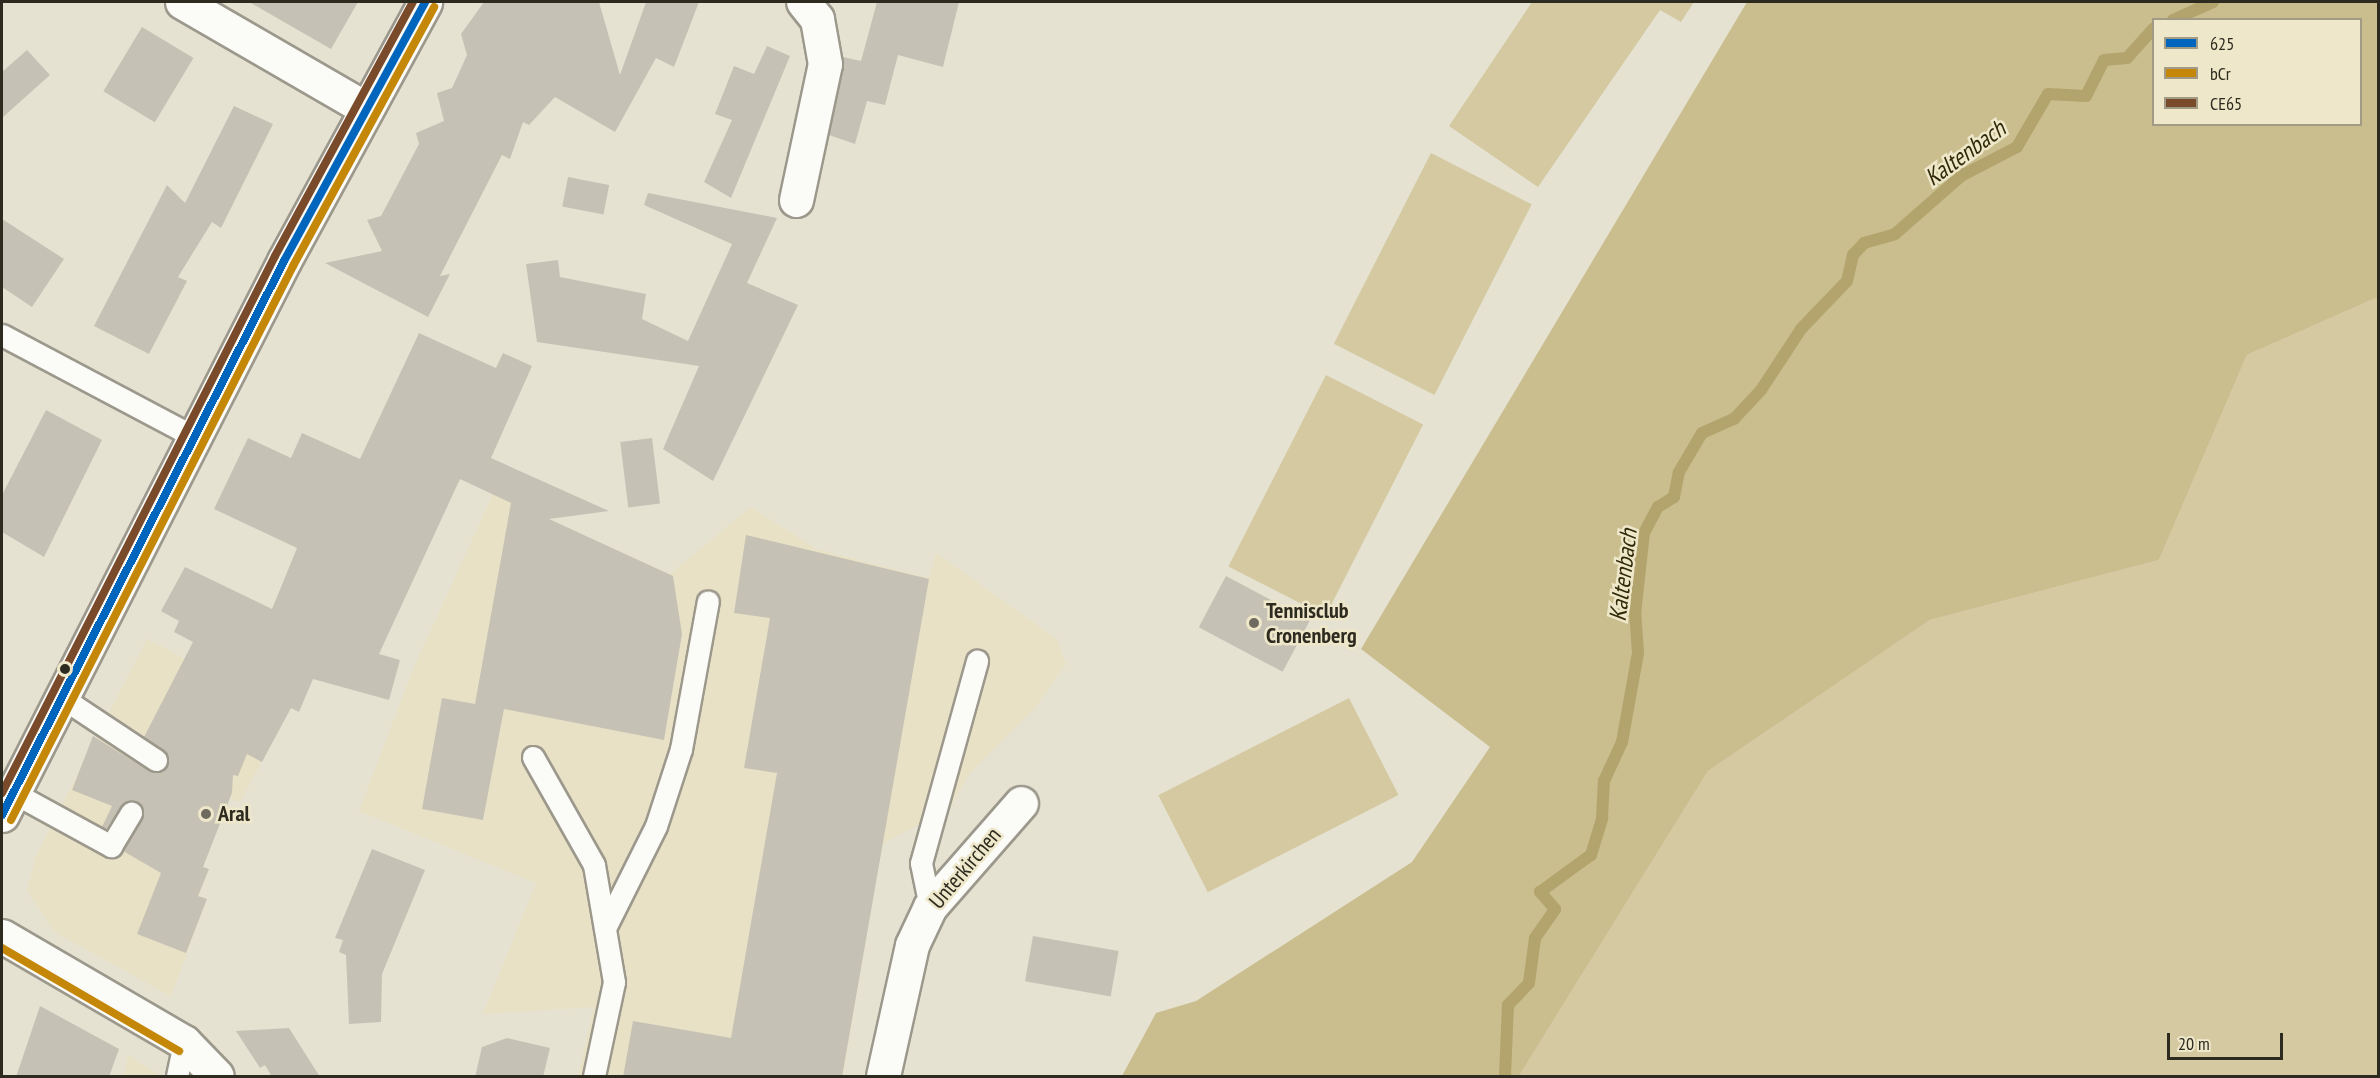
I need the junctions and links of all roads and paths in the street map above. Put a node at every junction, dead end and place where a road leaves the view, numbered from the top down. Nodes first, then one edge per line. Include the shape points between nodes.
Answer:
1 (182, 2) edge
2 (425, 2) edge
3 (803, 2) edge
4 (366, 108) junction
5 (796, 200) dead end
6 (2, 335) edge
7 (195, 436) junction
8 (708, 601) dead end
9 (977, 661) dead end
10 (61, 697) junction
11 (533, 757) dead end
12 (156, 760) dead end
13 (1021, 803) dead end
14 (8, 804) edge
15 (131, 813) dead end
16 (930, 907) junction
17 (605, 928) junction
18 (2, 936) edge
19 (184, 1042) junction
20 (177, 1077) edge
21 (217, 1077) edge
22 (594, 1077) edge
23 (883, 1077) edge

1 - 4 street
2 - 4 street
3 - 5 street via 817,19 825,64
4 - 7 street
6 - 7 lane
7 - 10 street
8 - 17 lane via 681,749 656,826
9 - 16 lane via 921,864
10 - 12 lane
10 - 14 street
11 - 17 lane via 594,865
13 - 16 street, Unterkirchen
14 - 15 lane via 111,846
16 - 23 street, Unterkirchen via 912,945
17 - 22 lane via 614,982
18 - 19 street
19 - 20 lane
19 - 21 street

